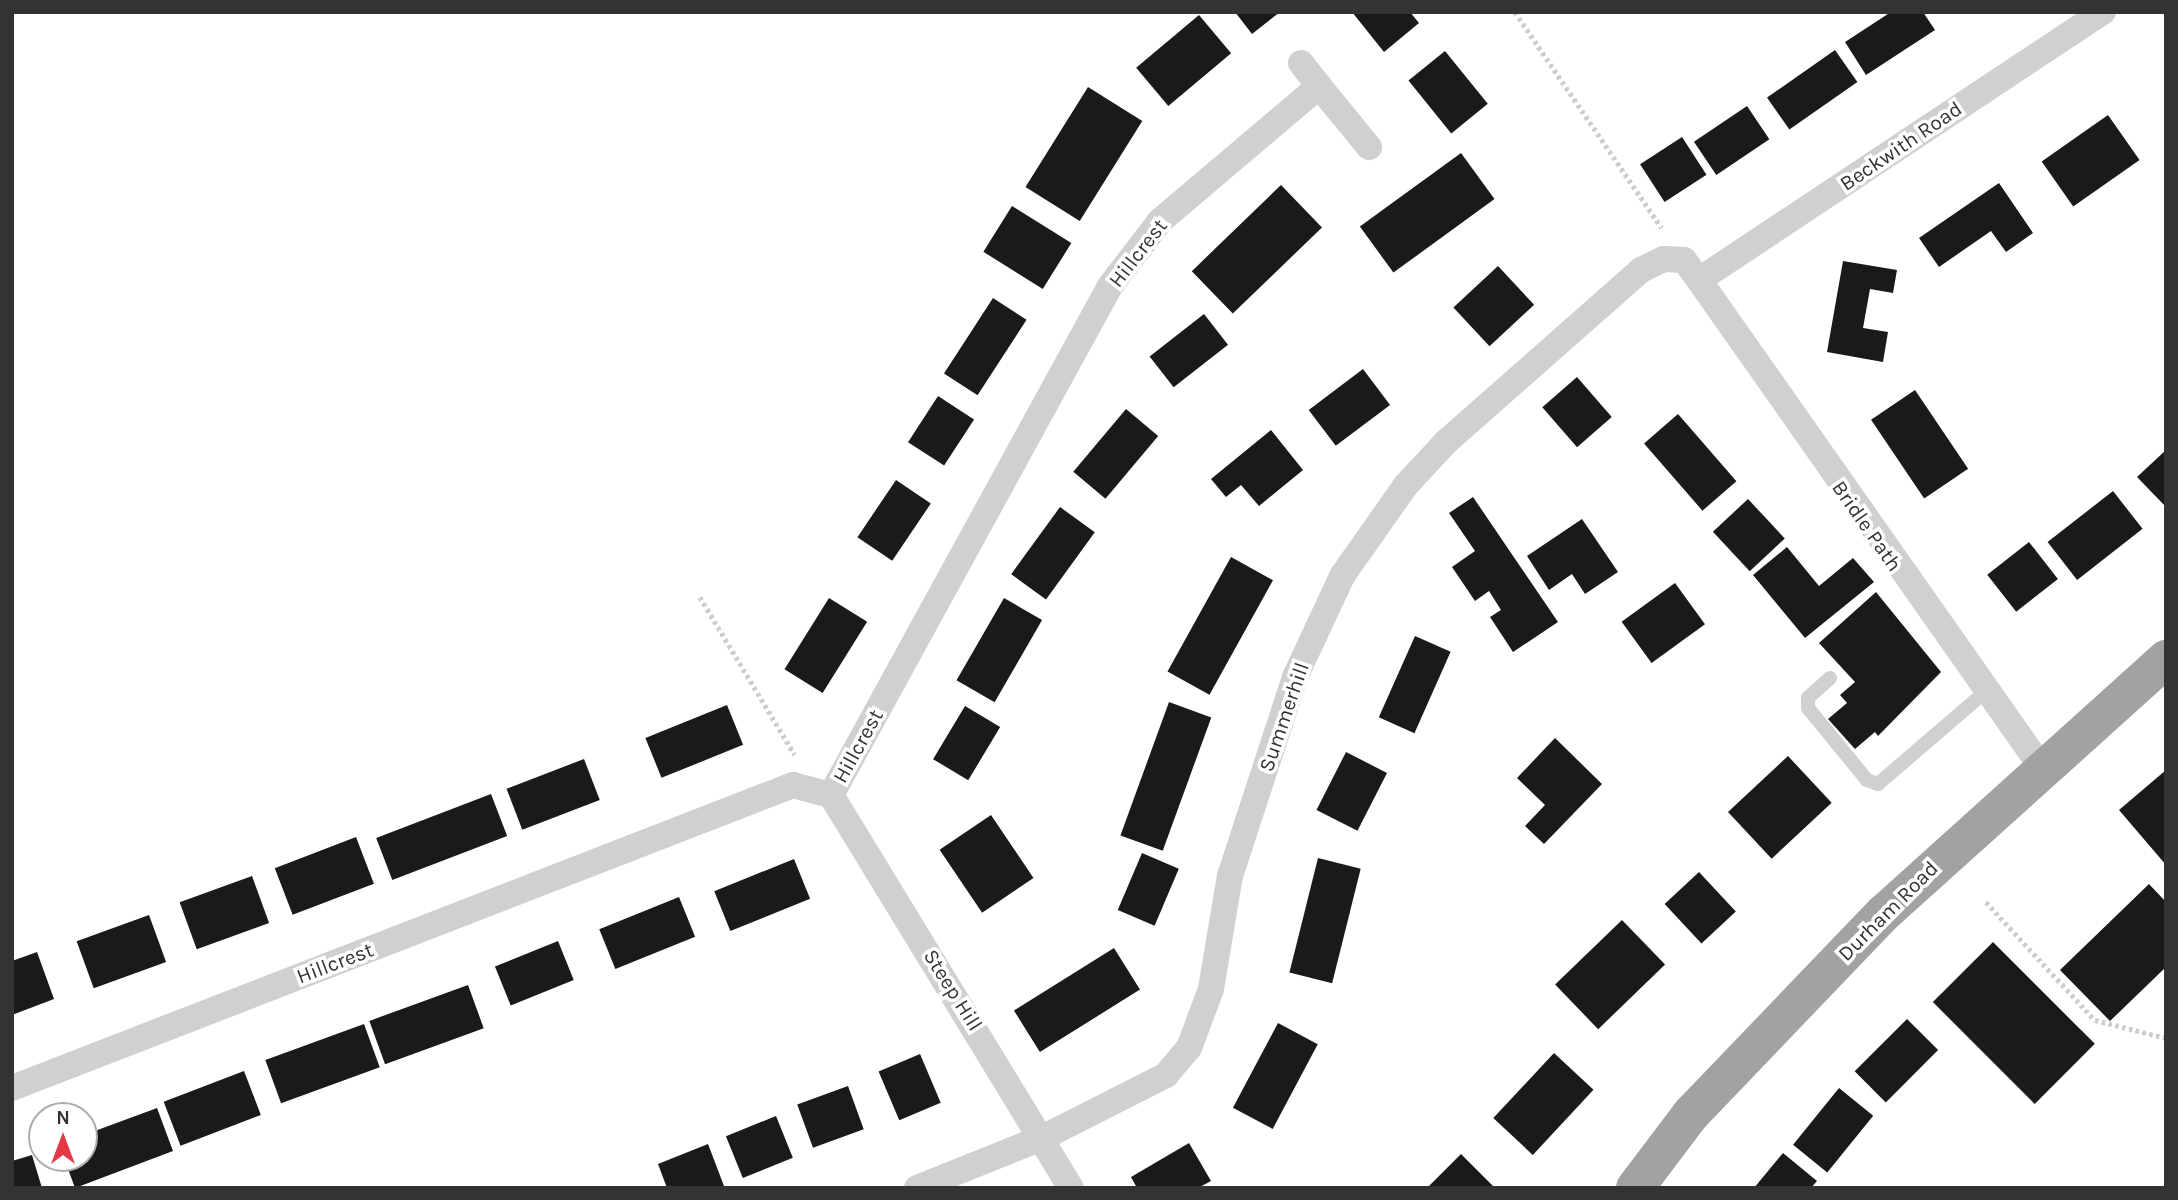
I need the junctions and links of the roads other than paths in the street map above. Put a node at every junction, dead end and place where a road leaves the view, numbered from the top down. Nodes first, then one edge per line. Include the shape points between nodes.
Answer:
1 (2103, 12) edge
2 (1301, 63) dead end
3 (1320, 86) junction
4 (1369, 147) dead end
5 (1692, 270) junction
6 (2166, 659) edge
7 (1830, 678) dead end
8 (1986, 691) junction
9 (2042, 768) junction
10 (822, 790) junction
11 (12, 1088) edge
12 (1044, 1137) junction
13 (917, 1188) edge
14 (1071, 1188) edge
15 (1635, 1188) edge

1 - 5 street, Beckwith Road
2 - 3 street
3 - 4 street
3 - 10 street, Hillcrest via 1160,221 1110,286
5 - 8 street, Bridle Path
5 - 12 street, Summerhill via 1664,259 1641,270 1406,485 1342,576 1295,677 1230,876 1211,989 1189,1048 1166,1075
6 - 9 highway, Durham Road
7 - 8 lane via 1808,698 1808,708 1867,780 1878,783
8 - 9 street, Bridle Path
9 - 15 highway, Durham Road via 1875,923 1690,1114
10 - 11 street, Hillcrest via 793,785
10 - 12 street, Steep Hill
12 - 13 street, Summerhill
12 - 14 street, Steep Hill

